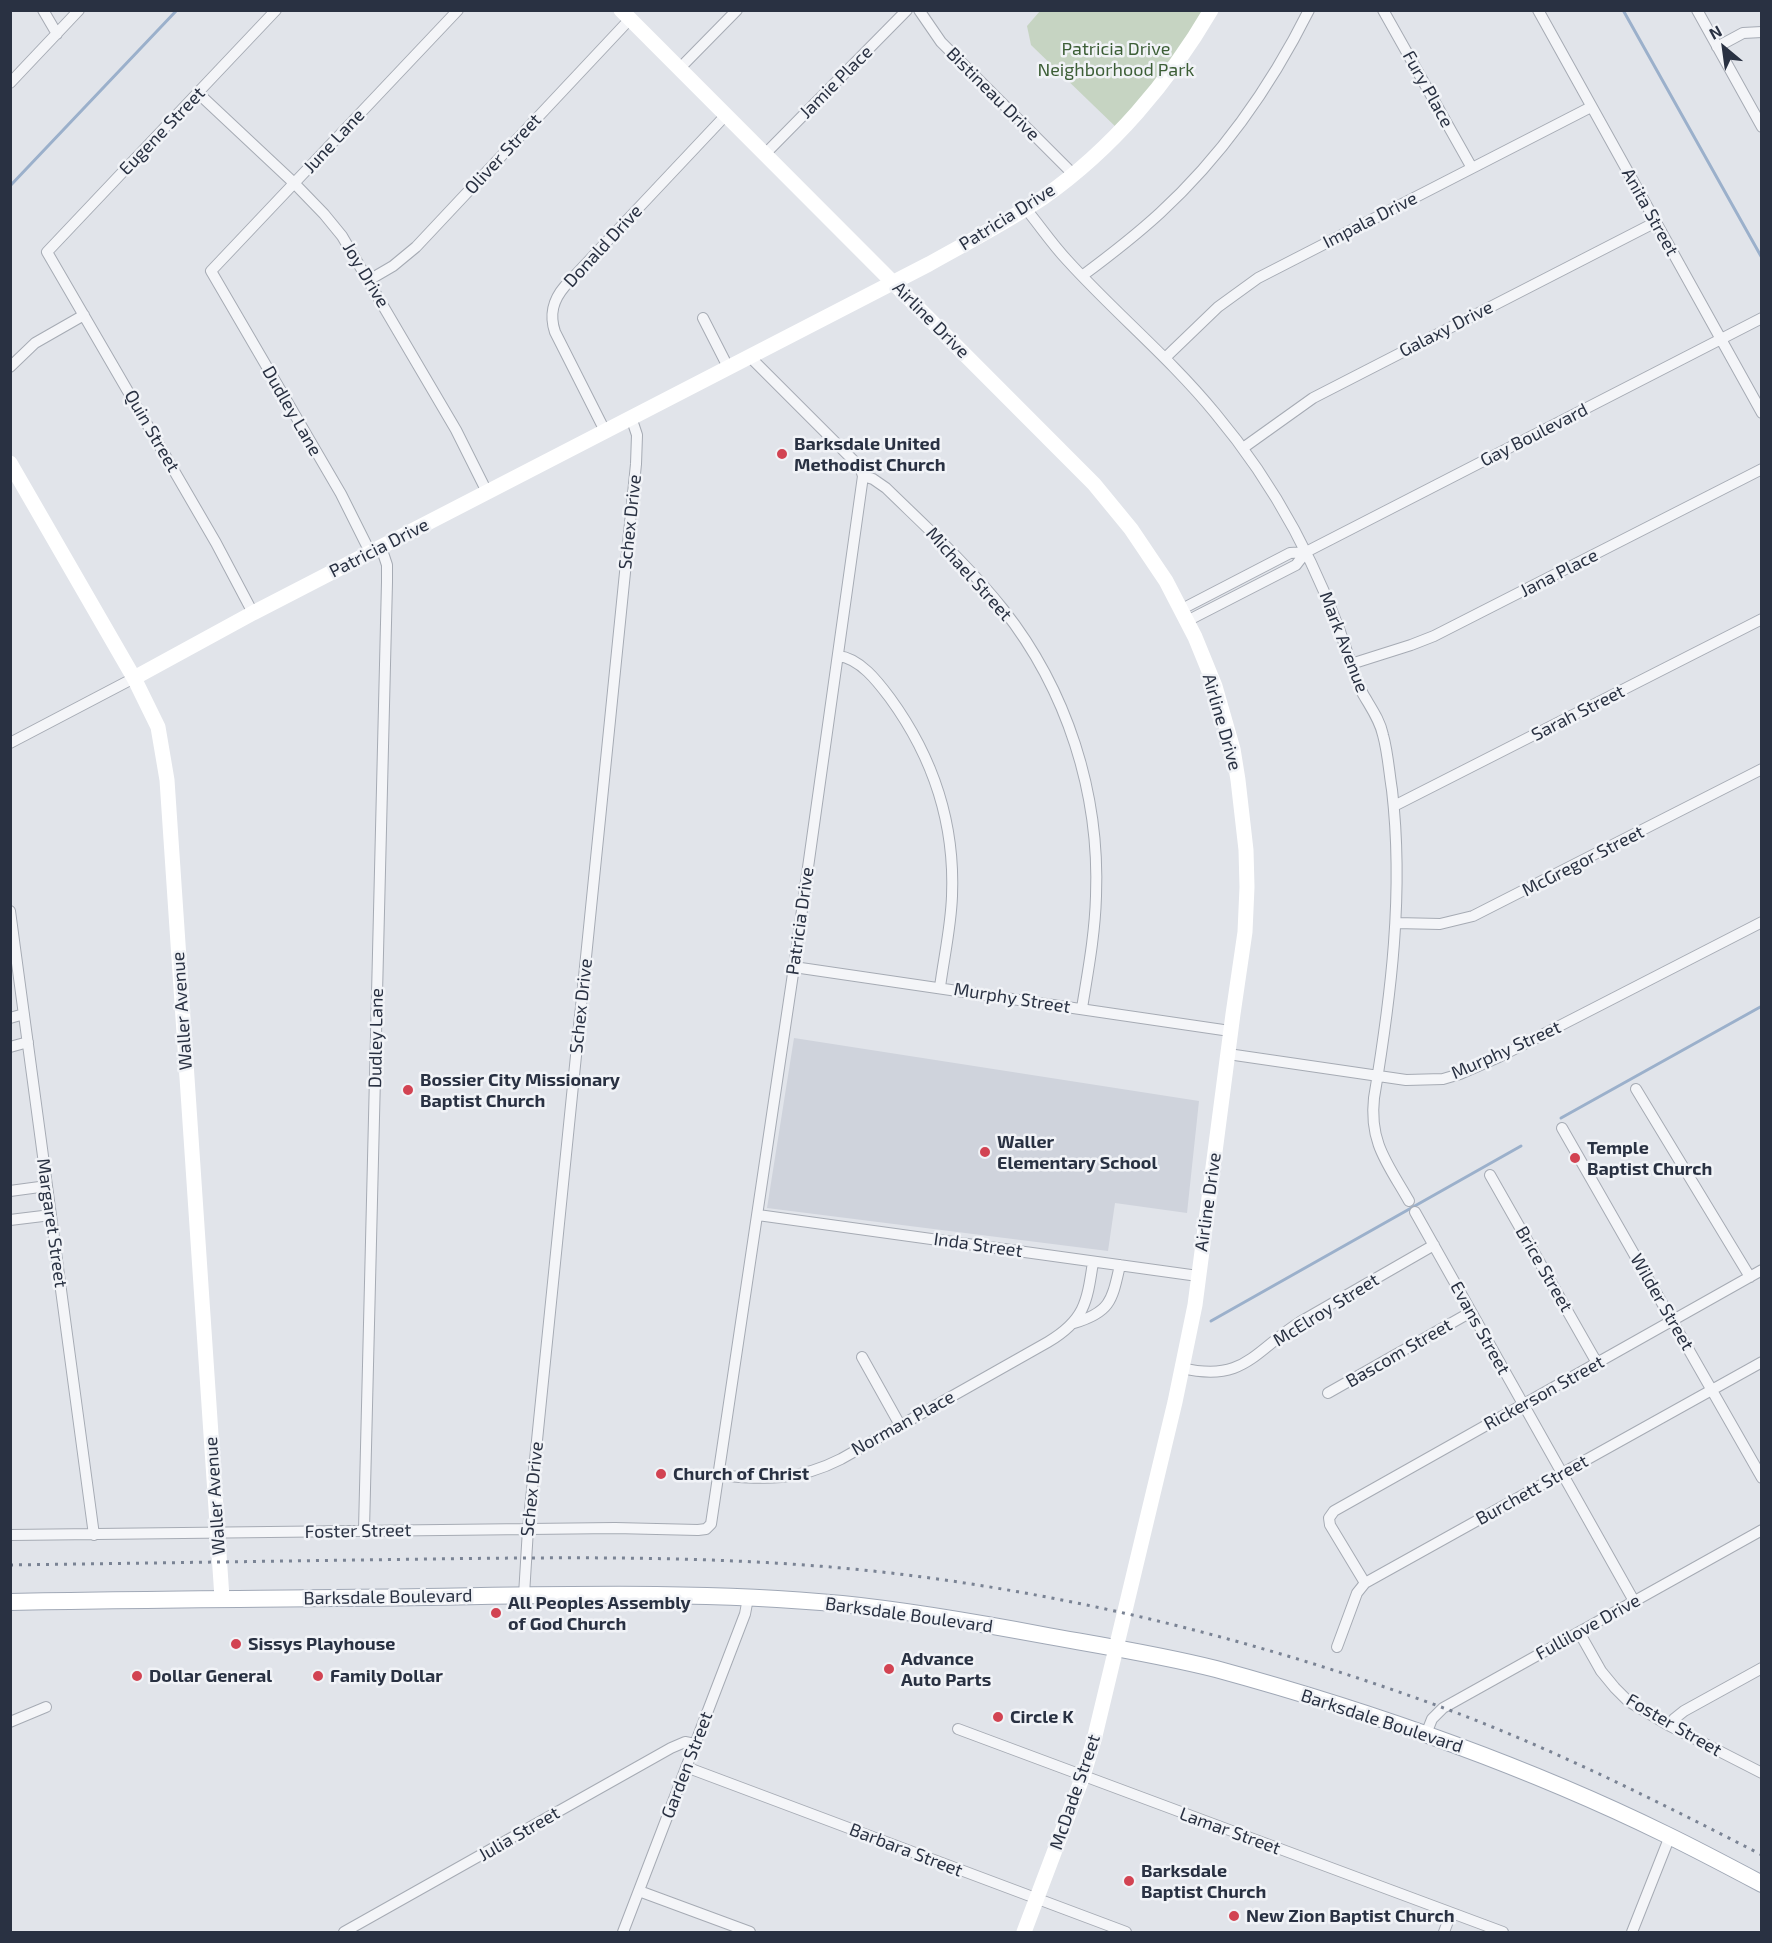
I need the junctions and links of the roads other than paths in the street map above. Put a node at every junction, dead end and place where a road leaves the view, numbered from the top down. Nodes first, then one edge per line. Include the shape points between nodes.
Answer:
1 (43, 10) edge
2 (79, 10) edge
3 (276, 10) edge
4 (458, 10) edge
5 (737, 10) edge
6 (907, 10) edge
7 (919, 10) edge
8 (1211, 10) edge
9 (1309, 10) edge
10 (1383, 10) edge
11 (1538, 10) edge
12 (1697, 10) edge
13 (626, 15) edge
14 (1761, 32) edge
15 (57, 34) junction
16 (1717, 47) junction
17 (680, 68) junction
18 (10, 83) edge
19 (198, 93) junction
20 (1591, 107) junction
21 (726, 115) junction
22 (1761, 128) edge
23 (765, 154) junction
24 (1472, 168) junction
25 (1073, 174) junction
26 (294, 183) junction
27 (1026, 209) junction
28 (1656, 222) junction
29 (47, 252) joint
30 (211, 270) joint
31 (1082, 276) junction
32 (369, 280) junction
33 (893, 282) junction
34 (84, 315) junction
35 (704, 318) dead end
36 (1761, 318) edge
37 (1720, 339) junction
38 (748, 356) junction
39 (1165, 358) junction
40 (10, 367) edge
41 (728, 367) junction
42 (1761, 414) edge
43 (631, 417) junction
44 (605, 431) junction
45 (1243, 448) junction
46 (10, 463) edge
47 (1761, 469) edge
48 (863, 476) junction
49 (487, 492) junction
50 (375, 550) junction
51 (1306, 552) junction
52 (253, 612) junction
53 (1184, 615) junction
54 (1761, 619) edge
55 (838, 656) junction
56 (1351, 664) junction
57 (134, 678) junction
58 (12, 738) edge
59 (1761, 769) edge
60 (1394, 807) junction
61 (10, 911) edge
62 (1761, 922) edge
63 (1396, 923) junction
64 (794, 966) junction
65 (940, 987) junction
66 (1082, 1008) junction
67 (24, 1014) junction
68 (10, 1018) edge
69 (1230, 1031) junction
70 (28, 1042) junction
71 (10, 1047) edge
72 (1228, 1054) junction
73 (1377, 1077) junction
74 (1636, 1089) dead end
75 (1562, 1128) dead end
76 (1490, 1175) dead end
77 (47, 1186) junction
78 (10, 1191) edge
79 (1409, 1201) dead end
80 (1415, 1212) dead end
81 (51, 1215) junction
82 (758, 1215) junction
83 (10, 1220) edge
84 (1434, 1245) junction
85 (1093, 1262) junction
86 (1120, 1265) junction
87 (1761, 1270) edge
88 (1198, 1276) junction
89 (1750, 1277) junction
90 (1471, 1312) junction
91 (1673, 1321) junction
92 (1074, 1323) junction
93 (862, 1357) dead end
94 (1761, 1362) edge
95 (1597, 1363) junction
96 (1182, 1368) junction
97 (1712, 1390) junction
98 (1328, 1394) dead end
99 (1523, 1404) junction
100 (900, 1425) junction
101 (1562, 1473) junction
102 (718, 1475) junction
103 (1761, 1478) edge
104 (528, 1529) junction
105 (706, 1529) joint
106 (364, 1530) junction
107 (1761, 1530) edge
108 (217, 1534) junction
109 (10, 1535) edge
110 (94, 1535) junction
111 (1365, 1583) junction
112 (524, 1595) junction
113 (222, 1598) junction
114 (748, 1598) junction
115 (1634, 1601) junction
116 (10, 1602) edge
117 (1579, 1632) junction
118 (1337, 1647) dead end
119 (1115, 1648) junction
120 (1761, 1668) edge
121 (46, 1707) dead end
122 (10, 1722) edge
123 (1670, 1726) junction
124 (958, 1729) dead end
125 (1426, 1734) junction
126 (695, 1744) junction
127 (686, 1767) junction
128 (1761, 1773) edge
129 (1083, 1776) junction
130 (1670, 1836) junction
131 (1761, 1884) edge
132 (639, 1890) junction
133 (1037, 1899) junction
134 (1451, 1913) junction
135 (344, 1932) edge
136 (623, 1932) edge
137 (750, 1932) edge
138 (1024, 1932) edge
139 (1126, 1932) edge
140 (1444, 1932) edge
141 (1503, 1932) edge
142 (1632, 1932) edge

1 - 15 street
2 - 15 street
3 - 19 street, Eugene Street
4 - 26 street, June Lane
5 - 17 street
6 - 23 street, Jamie Place
7 - 25 street, Bistineau Drive via 941,42
8 - 25 street, Patricia Drive via 1151,96
9 - 31 street via 1266,87 1211,161 1147,224
10 - 24 street, Fury Place
11 - 20 street, Anita Street
12 - 16 street
13 - 17 street, Airline Drive
13 - 32 street, Oliver Street via 416,247
14 - 16 street via 1743,33
15 - 18 street
16 - 22 street
17 - 21 street, Airline Drive
19 - 26 street, Joy Drive
19 - 29 street, Eugene Street
20 - 24 street, Impala Drive
20 - 28 street, Anita Street
21 - 23 street, Airline Drive
21 - 44 street, Donald Drive via 555,300 555,332
23 - 33 street, Airline Drive
24 - 39 street, Impala Drive via 1275,268 1218,307
25 - 27 street, Patricia Drive
26 - 30 street, June Lane
26 - 32 street, Joy Drive via 337,228
27 - 31 street, Mark Avenue
27 - 33 street, Patricia Drive
28 - 37 street, Anita Street
28 - 45 street, Galaxy Drive via 1313,398
29 - 34 street, Quin Street
30 - 50 street, Dudley Lane
31 - 39 street, Mark Avenue
32 - 49 street, Joy Drive via 456,430
33 - 38 street, Patricia Drive
33 - 53 street, Airline Drive via 1094,484 1144,548
34 - 40 street via 35,344
34 - 52 street, Quin Street
35 - 41 street
36 - 37 street, Gay Boulevard
37 - 42 street, Anita Street
37 - 51 street, Gay Boulevard
38 - 41 street, Patricia Drive
38 - 48 street via 860,467
39 - 45 street, Mark Avenue
41 - 43 street, Patricia Drive
43 - 44 street, Patricia Drive
43 - 104 street, Schex Drive via 637,435 636,464
44 - 49 street, Patricia Drive
45 - 51 street, Mark Avenue via 1279,500
46 - 57 street, Waller Avenue
47 - 56 street, Jana Place via 1434,636
48 - 55 street, Patricia Drive
48 - 66 street, Michael Street via 886,488 991,595 1028,644 1062,709 1082,768 1096,853 1095,919
49 - 50 street, Patricia Drive
50 - 52 street, Patricia Drive
50 - 106 street, Dudley Lane via 387,566 387,582
51 - 53 street, Gay Boulevard via 1290,553
51 - 56 street, Mark Avenue via 1337,619
52 - 57 street, Patricia Drive
53 - 69 street, Airline Drive via 1215,686 1226,723 1243,814 1245,932
54 - 60 street, Sarah Street
55 - 64 street, Patricia Drive
55 - 65 street via 859,664 893,702 923,752 943,805 952,896
56 - 60 street, Mark Avenue via 1383,735
57 - 58 street, Patricia Drive
57 - 108 street, Waller Avenue via 158,727 165,760
59 - 63 street, McGregor Street via 1473,916 1440,924
60 - 63 street, Mark Avenue
61 - 67 street, Margaret Street
62 - 73 street, Murphy Street via 1479,1066 1426,1080
63 - 73 street, Mark Avenue
64 - 65 street, Murphy Street
64 - 82 street, Patricia Drive
65 - 66 street, Murphy Street
66 - 69 street, Murphy Street
67 - 68 street
67 - 70 street, Margaret Street
69 - 72 street, Airline Drive
70 - 71 street
70 - 77 street, Margaret Street
72 - 73 street, Murphy Street
72 - 88 street, Airline Drive
73 - 79 street, Mark Avenue via 1375,1136
74 - 89 street
75 - 91 street, Wilder Street
76 - 95 street, Brice Street
77 - 78 street
77 - 81 street, Margaret Street
80 - 84 street, Evans Street
81 - 83 street
81 - 110 street, Margaret Street
82 - 85 street, Inda Street
82 - 102 street, Patricia Drive
84 - 90 street, Evans Street
84 - 96 street, McElroy Street via 1300,1322 1250,1361 1220,1372
85 - 86 street, Inda Street
85 - 92 street, Norman Place via 1086,1299
86 - 88 street, Inda Street
86 - 92 street, Norman Place via 1112,1300 1092,1317
87 - 89 street, Rickerson Street
88 - 96 street, Airline Drive
89 - 91 street, Rickerson Street
90 - 98 street, Bascom Street
90 - 99 street, Evans Street
91 - 95 street, Rickerson Street
91 - 97 street, Wilder Street
92 - 100 street, Norman Place via 1048,1342
93 - 100 street
94 - 97 street, Burchett Street
95 - 99 street, Rickerson Street
96 - 119 street, Airline Drive
97 - 101 street, Burchett Street
97 - 103 street, Wilder Street
99 - 101 street, Evans Street
99 - 111 street, Rickerson Street via 1338,1508 1329,1518
100 - 102 street, Norman Place via 829,1465 798,1475 755,1479
101 - 111 street, Burchett Street
101 - 115 street, Evans Street
102 - 105 street, Patricia Drive via 712,1520
104 - 105 street, Foster Street
104 - 106 street, Foster Street
104 - 112 street, Schex Drive
106 - 108 street, Foster Street
107 - 115 street, Fullilove Drive
108 - 110 street, Foster Street
108 - 113 street, Waller Avenue
109 - 110 street, Foster Street
111 - 118 street via 1356,1593
112 - 113 main road, Barksdale Boulevard
112 - 114 main road, Barksdale Boulevard
113 - 116 main road, Barksdale Boulevard
114 - 119 main road, Barksdale Boulevard via 925,1614
114 - 126 street, Garden Street
115 - 117 street, Fullilove Drive
117 - 123 street, Foster Street via 1620,1695
117 - 125 street, Fullilove Drive via 1443,1708 1432,1719
119 - 125 main road, Barksdale Boulevard via 1265,1683
119 - 129 street, McDade Street
120 - 123 street via 1684,1711
121 - 122 street
123 - 128 street, Foster Street
124 - 129 street, Lamar Street
125 - 130 main road, Barksdale Boulevard via 1504,1763
126 - 127 street, Garden Street
126 - 135 street, Julia Street via 685,1742 671,1748
127 - 132 street, Garden Street
127 - 133 street, Barbara Street
129 - 133 street, McDade Street
129 - 134 street, Lamar Street
130 - 131 main road, Barksdale Boulevard
130 - 142 street
132 - 136 street, Garden Street
132 - 137 street
133 - 138 street, McDade Street
133 - 139 street, Barbara Street
134 - 140 street
134 - 141 street, Lamar Street

